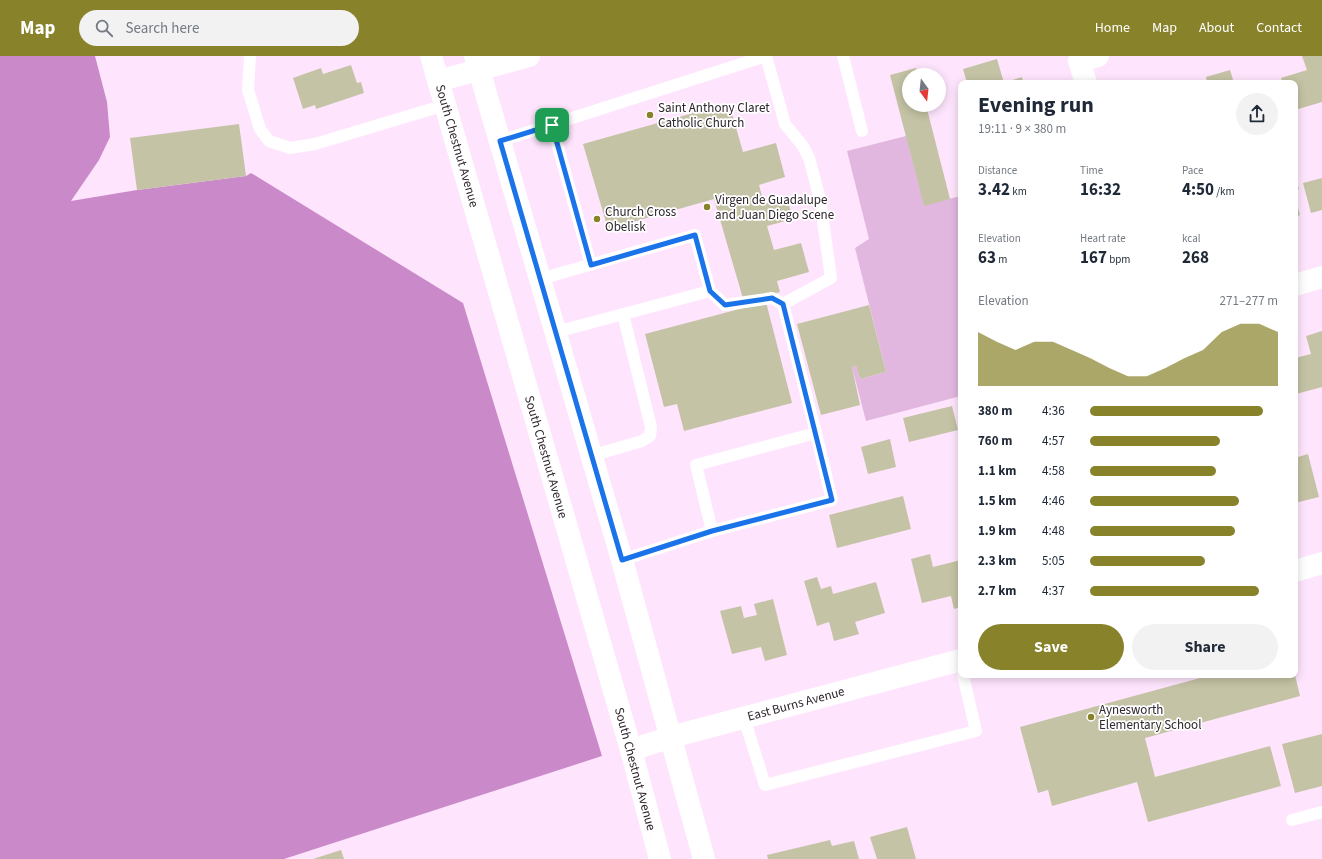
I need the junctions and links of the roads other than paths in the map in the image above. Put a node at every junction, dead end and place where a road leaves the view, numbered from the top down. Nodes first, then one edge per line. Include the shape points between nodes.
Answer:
1 (250, 56) edge
2 (431, 56) edge
3 (529, 56) edge
4 (766, 56) edge
5 (843, 56) edge
6 (1089, 59) edge
7 (477, 63) edge
8 (1086, 80) edge
9 (438, 81) junction
10 (445, 105) junction
11 (552, 125) junction
12 (862, 131) dead end
13 (500, 141) junction
14 (591, 265) junction
15 (1322, 277) edge
16 (540, 279) junction
17 (1298, 283) edge
18 (710, 291) junction
19 (783, 304) junction
20 (623, 314) junction
21 (556, 332) junction
22 (816, 433) junction
23 (592, 456) junction
24 (712, 531) junction
25 (622, 560) junction
26 (1322, 564) edge
27 (1298, 569) edge
28 (958, 666) edge
29 (964, 678) edge
30 (744, 718) junction
31 (671, 737) junction
32 (631, 750) junction
33 (1322, 812) edge
34 (1292, 820) dead end
35 (660, 859) edge
36 (704, 859) edge

1 - 10 lane via 248,90 260,129 269,141 290,148 315,144
2 - 9 main road, South Chestnut Avenue
3 - 7 main road
4 - 11 lane
4 - 19 lane via 785,124 803,146 809,158 820,199 831,278
5 - 12 lane
6 - 8 main road
7 - 9 main road
7 - 13 main road
9 - 10 main road, South Chestnut Avenue
10 - 32 main road, South Chestnut Avenue
11 - 13 lane
11 - 14 lane
13 - 16 main road
14 - 16 lane
14 - 18 lane via 695,235
15 - 17 main road
16 - 21 main road
18 - 19 lane via 725,305 772,298
18 - 20 lane
19 - 22 lane
20 - 21 lane
20 - 23 lane via 652,427 650,436 642,441
21 - 23 main road
22 - 24 lane via 696,465
22 - 24 lane via 832,500
23 - 25 main road
24 - 25 lane
25 - 31 main road
26 - 27 main road
28 - 30 main road, East Burns Avenue
29 - 30 lane via 976,731 765,785
30 - 31 main road, East Burns Avenue
31 - 32 main road, East Burns Avenue
31 - 36 main road
32 - 35 main road, South Chestnut Avenue
33 - 34 lane

